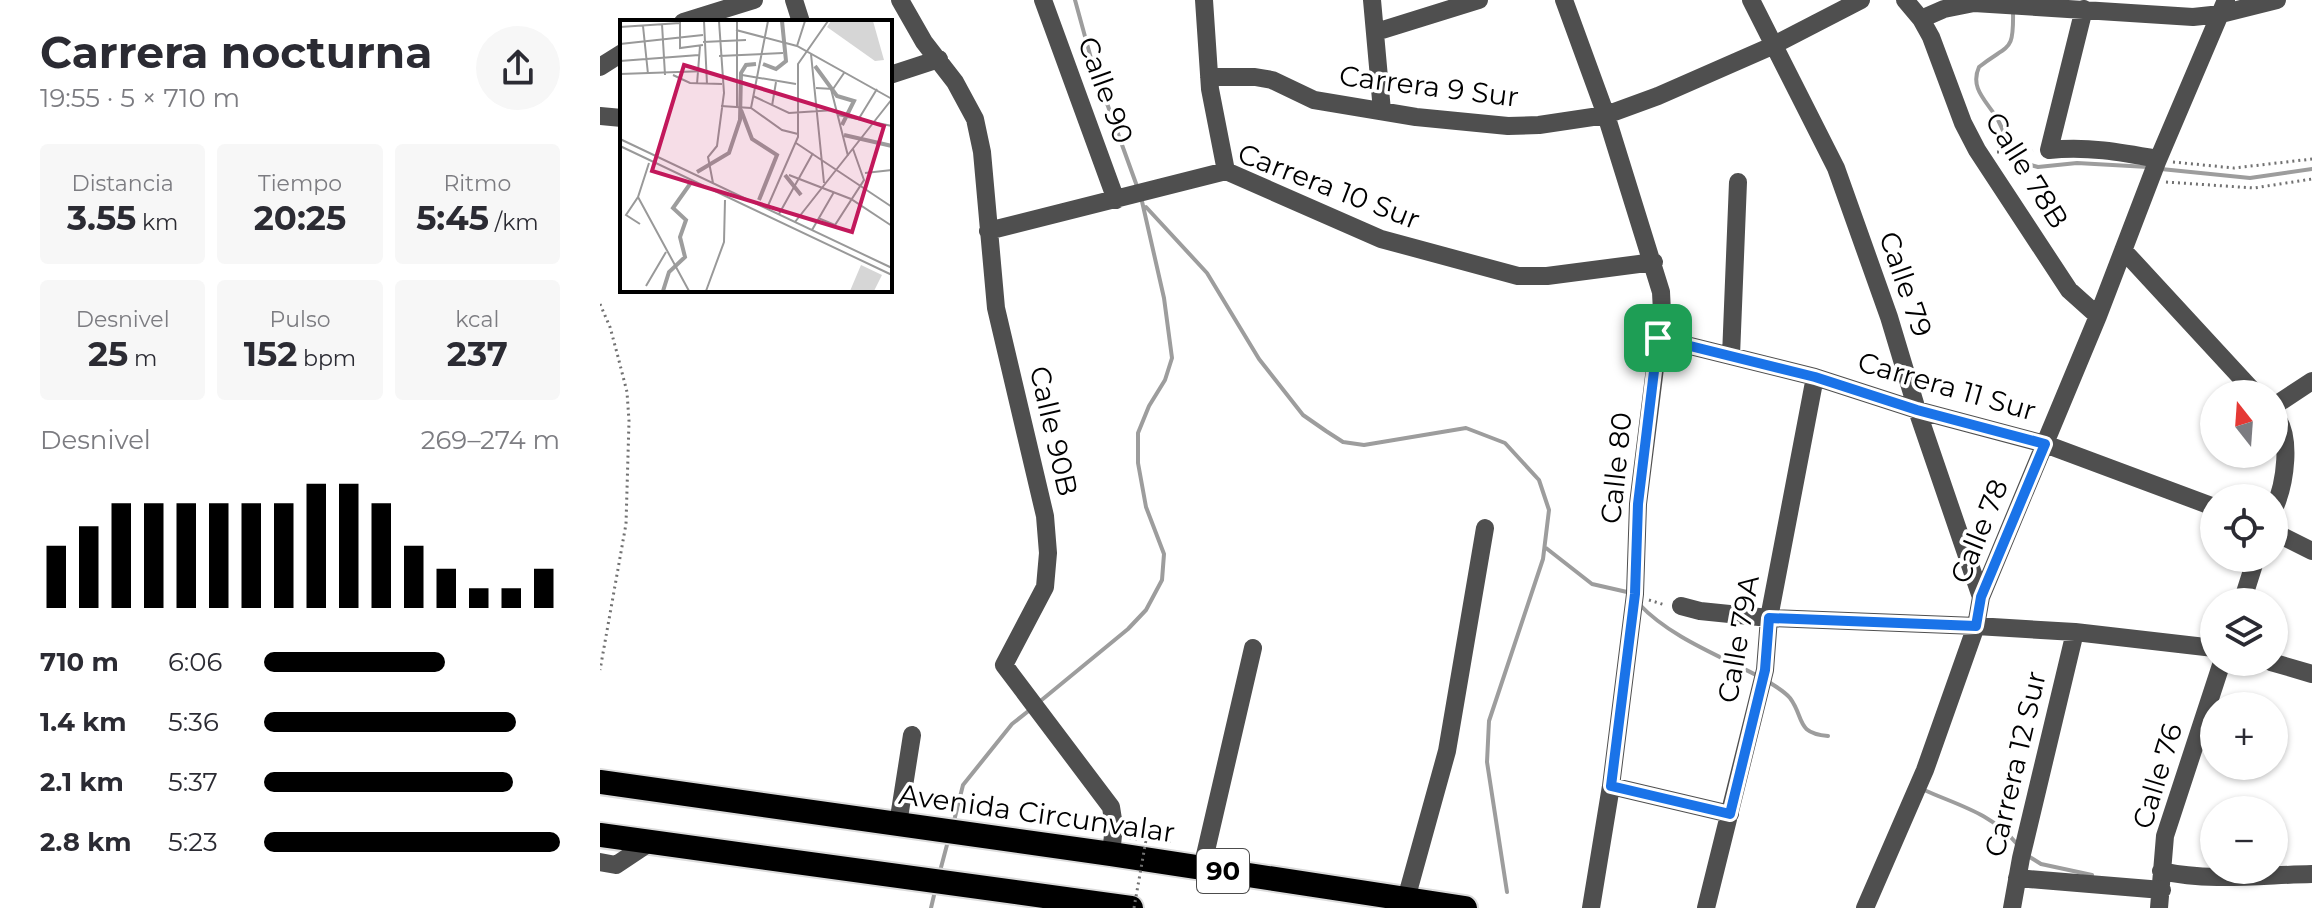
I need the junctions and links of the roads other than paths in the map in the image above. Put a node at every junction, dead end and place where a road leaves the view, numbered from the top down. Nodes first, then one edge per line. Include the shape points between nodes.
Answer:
1 (754, 0) edge
2 (794, 0) edge
3 (900, 0) edge
4 (1043, 0) edge
5 (1204, 0) edge
6 (1372, 0) edge
7 (1479, 0) edge
8 (1564, 0) edge
9 (1751, 0) edge
10 (1861, 0) edge
11 (1905, 0) edge
12 (2277, 0) edge
13 (2090, 6) edge
14 (2224, 7) edge
15 (723, 11) edge
16 (1921, 19) junction
17 (690, 20) edge
18 (800, 20) edge
19 (1376, 32) junction
20 (1772, 46) junction
21 (620, 54) edge
22 (939, 59) junction
23 (600, 67) edge
24 (892, 74) edge
25 (1209, 77) junction
26 (1382, 111) junction
27 (1606, 115) junction
28 (600, 116) edge
29 (620, 118) edge
30 (2154, 169) junction
31 (1226, 171) junction
32 (1738, 182) dead end
33 (1122, 198) junction
34 (988, 231) junction
35 (2123, 250) junction
36 (1654, 262) junction
37 (2098, 316) junction
38 (1658, 338) junction
39 (1731, 356) junction
40 (1815, 377) junction
41 (2243, 380) edge
42 (2312, 381) edge
43 (2288, 397) edge
44 (1917, 410) junction
45 (2045, 444) junction
46 (2200, 502) edge
47 (1485, 528) dead end
48 (2288, 539) edge
49 (2312, 551) edge
50 (1981, 597) junction
51 (1681, 606) road end
52 (1769, 618) junction
53 (1976, 626) junction
54 (2075, 632) junction
55 (2200, 646) edge
56 (1253, 648) dead end
57 (2288, 667) edge
58 (2312, 674) edge
59 (2217, 676) edge
60 (912, 735) dead end
61 (600, 782) edge
62 (1611, 786) junction
63 (1730, 814) junction
64 (907, 825) junction
65 (600, 835) edge
66 (649, 843) junction
67 (1111, 854) junction
68 (600, 862) edge
69 (1202, 868) junction
70 (2312, 874) edge
71 (2017, 878) junction
72 (2160, 890) edge
73 (1406, 899) junction
74 (1133, 908) edge
75 (1465, 908) edge
76 (1591, 908) edge
77 (1706, 908) edge
78 (1865, 908) edge
79 (2012, 908) edge

1 - 15 street
2 - 18 street
3 - 22 street, Calle 90B
4 - 33 street, Calle 90
5 - 25 street
6 - 19 street
7 - 19 street
8 - 27 street, Calle 80
9 - 20 street, Calle 79
10 - 20 street, Carrera 9 Sur
11 - 16 street, Calle 78B
12 - 14 street
13 - 14 street via 2193,17
13 - 16 street via 1960,5
13 - 30 street via 2049,150 2105,149
14 - 30 street, Calle 78
15 - 17 street
16 - 37 street, Calle 78B via 1977,150 2069,290
19 - 26 street
20 - 27 street, Carrera 9 Sur
20 - 44 street, Calle 79 via 1836,168
21 - 23 street
22 - 24 street
22 - 34 street, Calle 90B via 975,119
25 - 26 street, Carrera 9 Sur via 1272,80 1314,100
25 - 31 street
26 - 27 street, Carrera 9 Sur via 1508,126
27 - 36 street, Calle 80
28 - 29 street
30 - 35 street, Calle 78
31 - 33 street, Carrera 10 Sur
31 - 36 street, Carrera 10 Sur via 1381,239 1518,276
32 - 39 street
33 - 34 street, Carrera 10 Sur
34 - 67 street, Calle 90B via 996,308 1045,516 1048,553 1045,587 1004,665 1111,807
35 - 37 street, Calle 78
35 - 41 street
36 - 38 street, Calle 80 via 1661,292
37 - 45 street, Calle 78
38 - 39 street, Carrera 11 Sur
38 - 62 street, Calle 80
39 - 40 street, Carrera 11 Sur
40 - 44 street, Carrera 11 Sur
40 - 52 street, Calle 79A
42 - 43 street
44 - 45 street, Carrera 11 Sur
44 - 50 street, Calle 79
45 - 46 street, Carrera 11 Sur
45 - 50 street, Calle 78
47 - 73 street via 1447,751
48 - 49 street
50 - 53 street, Calle 78
51 - 52 street, Carrera 12 Sur
52 - 53 street, Carrera 12 Sur
52 - 63 street, Calle 79A via 1763,677
53 - 54 street, Carrera 12 Sur
53 - 78 street, Calle 78 via 1925,770
54 - 55 street, Carrera 12 Sur
54 - 71 street, Carrera 12 Sur
56 - 69 street
57 - 58 street
59 - 72 street, Calle 76 via 2169,822
60 - 64 street
61 - 64 highway, Avenida Circunvalar / 90
62 - 63 street
62 - 76 street, Calle 80
63 - 77 street, Calle 79A
64 - 67 highway, Avenida Circunvalar / 90
65 - 66 highway
66 - 68 street via 616,865
66 - 74 highway
67 - 69 highway, Avenida Circunvalar / 90
69 - 73 highway, Avenida Circunvalar / 90
70 - 72 street via 2184,876
71 - 72 street
71 - 79 street, Carrera 12 Sur
73 - 75 highway, Avenida Circunvalar / 90

